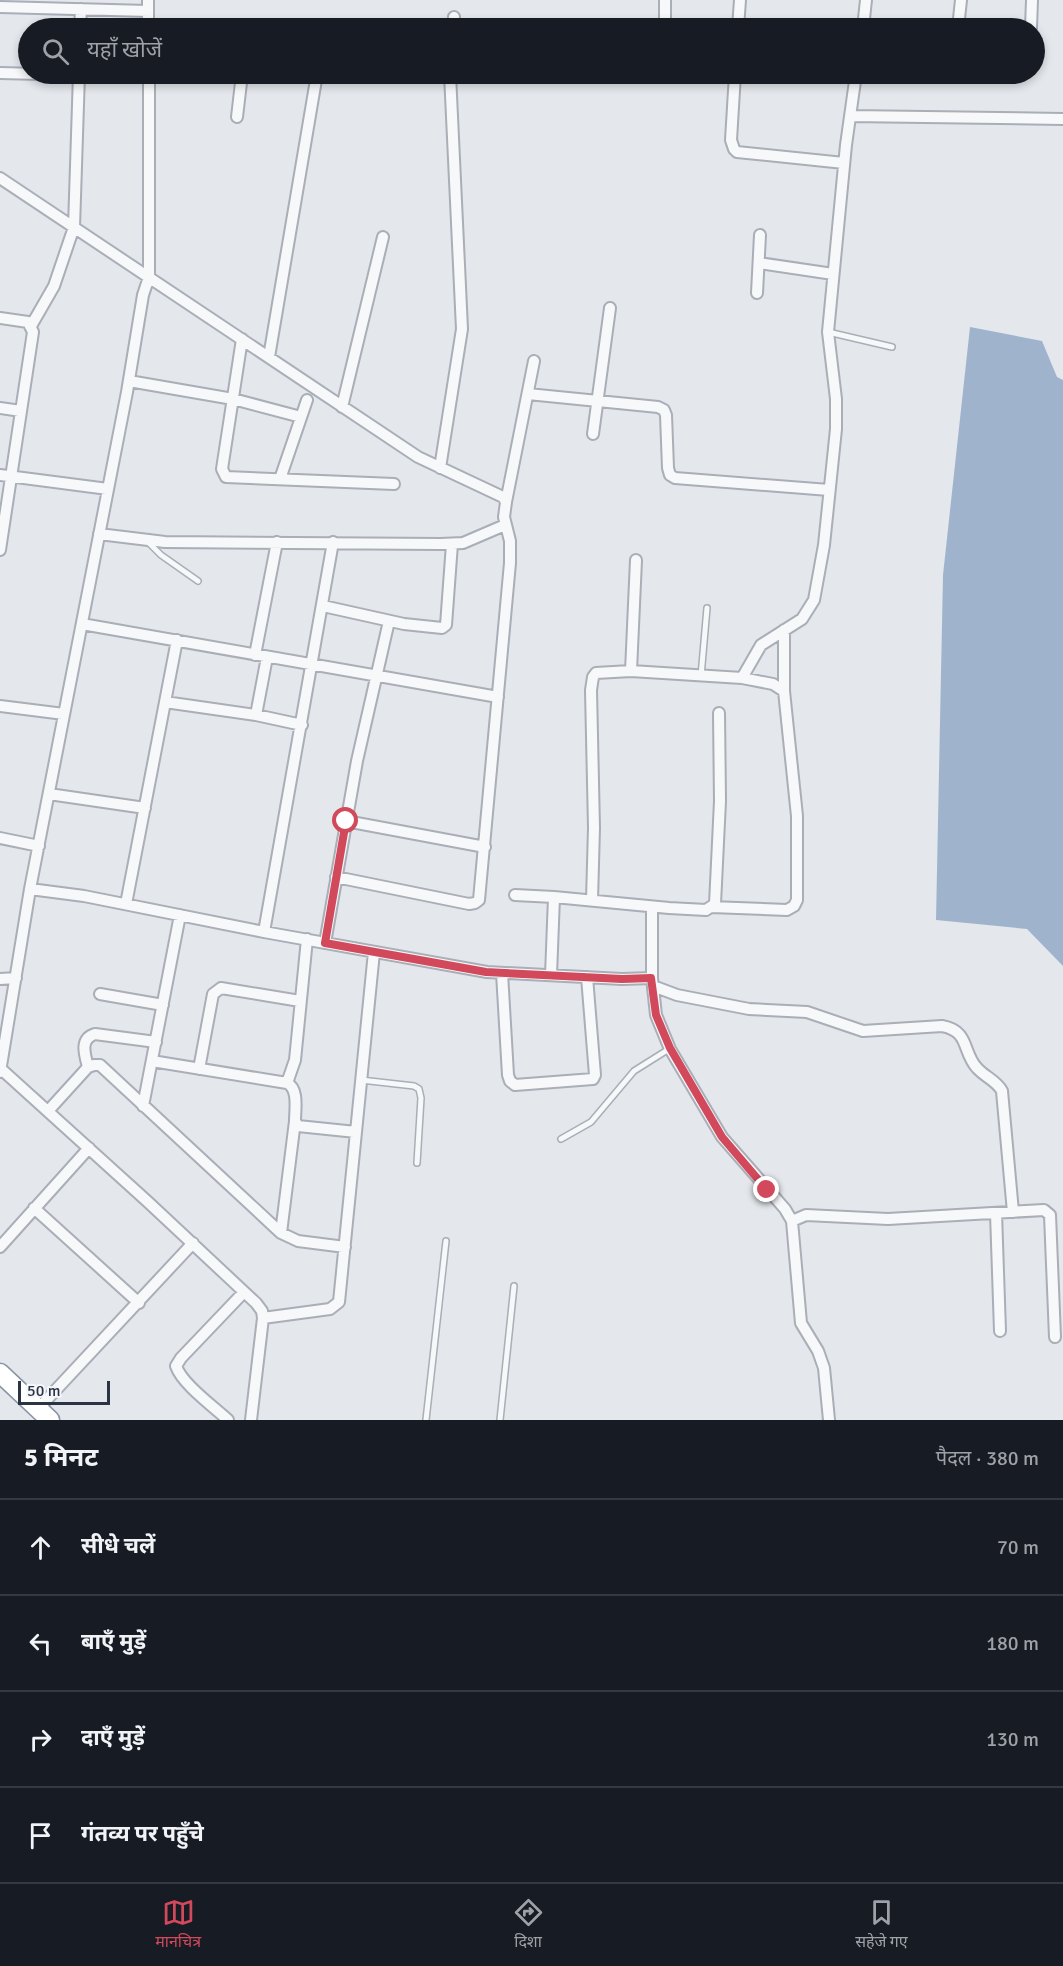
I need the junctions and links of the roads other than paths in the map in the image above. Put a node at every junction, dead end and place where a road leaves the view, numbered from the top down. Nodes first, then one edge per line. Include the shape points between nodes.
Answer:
1 (665, 0) edge
2 (740, 0) edge
3 (867, 0) edge
4 (961, 0) edge
5 (1032, 0) edge
6 (148, 6) edge
7 (0, 7) edge
8 (81, 9) junction
9 (81, 18) edge
10 (665, 18) edge
11 (739, 18) edge
12 (864, 18) edge
13 (959, 18) edge
14 (1031, 18) edge
15 (0, 73) edge
16 (18, 73) edge
17 (79, 84) edge
18 (148, 84) edge
19 (241, 84) edge
20 (315, 84) edge
21 (450, 84) edge
22 (734, 84) edge
23 (855, 84) edge
24 (850, 116) junction
25 (237, 117) dead end
26 (1063, 119) edge
27 (844, 163) junction
28 (0, 178) edge
29 (74, 227) junction
30 (760, 235) dead end
31 (383, 237) dead end
32 (759, 263) junction
33 (833, 274) junction
34 (149, 277) junction
35 (757, 293) dead end
36 (610, 308) dead end
37 (0, 318) edge
38 (31, 326) junction
39 (828, 332) junction
40 (242, 339) junction
41 (892, 347) dead end
42 (269, 357) junction
43 (534, 361) dead end
44 (129, 381) junction
45 (528, 394) junction
46 (233, 399) junction
47 (307, 400) dead end
48 (597, 401) junction
49 (342, 407) junction
50 (0, 408) edge
51 (21, 411) junction
52 (301, 417) junction
53 (593, 434) dead end
54 (440, 468) junction
55 (5, 476) edge
56 (279, 479) junction
57 (394, 484) dead end
58 (108, 489) junction
59 (829, 490) junction
60 (505, 512) junction
61 (99, 534) junction
62 (1, 536) edge
63 (146, 540) junction
64 (278, 542) junction
65 (333, 542) junction
66 (452, 544) junction
67 (0, 550) edge
68 (636, 560) dead end
69 (198, 581) dead end
70 (323, 606) junction
71 (707, 608) dead end
72 (389, 621) junction
73 (82, 624) junction
74 (784, 630) junction
75 (177, 640) junction
76 (255, 655) junction
77 (267, 657) junction
78 (313, 665) junction
79 (631, 671) junction
80 (376, 676) junction
81 (701, 676) junction
82 (742, 678) junction
83 (784, 691) junction
84 (498, 697) junction
85 (165, 702) junction
86 (0, 706) edge
87 (719, 713) dead end
88 (64, 714) junction
89 (256, 715) junction
90 (302, 724) junction
91 (49, 794) junction
92 (145, 808) junction
93 (346, 821) junction
94 (0, 838) edge
95 (39, 846) junction
96 (485, 847) junction
97 (336, 877) junction
98 (30, 889) junction
99 (515, 895) dead end
100 (554, 897) junction
101 (592, 900) junction
102 (126, 904) junction
103 (652, 906) junction
104 (711, 907) junction
105 (180, 915) junction
106 (264, 932) junction
107 (307, 939) junction
108 (325, 943) junction
109 (374, 952) junction
110 (502, 973) junction
111 (552, 975) junction
112 (587, 977) junction
113 (16, 978) junction
114 (0, 979) edge
115 (652, 982) junction
116 (100, 994) dead end
117 (300, 1002) junction
118 (163, 1005) junction
119 (156, 1042) junction
120 (670, 1048) junction
121 (152, 1060) junction
122 (88, 1067) junction
123 (199, 1069) junction
124 (0, 1070) edge
125 (362, 1080) junction
126 (287, 1083) junction
127 (143, 1106) junction
128 (48, 1111) junction
129 (295, 1121) junction
130 (356, 1132) junction
131 (561, 1139) dead end
132 (89, 1148) junction
133 (417, 1163) dead end
134 (34, 1208) junction
135 (1013, 1212) junction
136 (996, 1213) junction
137 (792, 1221) junction
138 (281, 1233) junction
139 (446, 1241) dead end
140 (193, 1244) junction
141 (0, 1247) edge
142 (345, 1247) junction
143 (514, 1286) dead end
144 (244, 1292) junction
145 (139, 1303) junction
146 (263, 1318) junction
147 (1000, 1331) dead end
148 (1055, 1337) dead end
149 (0, 1373) edge
150 (44, 1414) edge
151 (228, 1420) edge
152 (251, 1420) edge
153 (426, 1420) edge
154 (500, 1420) edge
155 (829, 1420) edge

1 - 10 street
2 - 11 street
3 - 12 street
4 - 13 street
5 - 14 street
6 - 8 street
7 - 8 street
8 - 9 street
15 - 16 street
17 - 29 street
18 - 34 street
19 - 25 street
20 - 42 street
21 - 54 street via 462,329
22 - 27 street via 731,140 737,152
23 - 24 street
24 - 26 street
24 - 27 street
27 - 33 street
28 - 29 street
29 - 34 street
29 - 38 street via 54,286
30 - 32 street
31 - 49 street
32 - 33 street
32 - 35 street
33 - 39 street
34 - 40 street
34 - 44 street
36 - 48 street
37 - 38 street via 21,319
38 - 51 street
39 - 41 lane
39 - 59 street via 836,399
40 - 42 street
40 - 46 street
42 - 49 street
43 - 45 street
44 - 46 street
44 - 58 street
45 - 48 street
45 - 60 street
46 - 52 street
46 - 56 street via 223,474
47 - 52 street
48 - 53 street
48 - 59 street via 658,406 664,410 668,468 675,478
49 - 54 street
50 - 51 street
51 - 55 street
52 - 56 street
54 - 60 street via 503,497
55 - 58 street
55 - 62 street
56 - 57 street
58 - 61 street
59 - 74 street via 813,600 808,613
60 - 66 street via 463,543
60 - 84 street via 510,563
61 - 63 street
61 - 73 street
62 - 67 street
63 - 64 street
63 - 69 lane
64 - 65 street
64 - 76 street
65 - 66 street
65 - 70 street
66 - 72 street via 446,625 436,628
68 - 79 street
70 - 72 street
70 - 78 street
71 - 81 lane
72 - 80 street
73 - 75 street
73 - 88 street
74 - 82 street via 761,645
74 - 83 street
75 - 76 street
75 - 85 street
76 - 77 street
77 - 78 street
77 - 89 street
78 - 80 street
78 - 90 street
79 - 81 street
79 - 101 street via 603,671 593,678
80 - 84 street
80 - 93 street
81 - 82 street
82 - 83 street via 773,684
83 - 104 street via 796,816 797,900 787,910
84 - 96 street
85 - 89 street
85 - 92 street
86 - 88 street
87 - 104 street via 720,801 715,904
88 - 91 street
89 - 90 street
90 - 106 street
91 - 92 street
91 - 95 street
92 - 102 street
93 - 96 street
93 - 97 street
94 - 95 street
95 - 98 street
96 - 97 street via 481,893 475,903
97 - 108 street
98 - 102 street
98 - 113 street
99 - 100 street
100 - 101 street
100 - 111 street
101 - 103 street
102 - 105 street
103 - 104 street via 705,910
103 - 115 street
105 - 106 street
105 - 118 street
106 - 107 street
107 - 108 street
107 - 117 street
108 - 109 street
109 - 110 street
109 - 125 street
110 - 111 street
110 - 112 street via 508,1075 515,1085 593,1078
111 - 112 street
112 - 115 street
113 - 114 street
113 - 124 street
115 - 120 street via 656,1015
115 - 135 street via 677,995 749,1009 807,1012 863,1031 942,1026 958,1032 973,1063 1002,1091
116 - 118 street
117 - 123 street via 216,990
117 - 126 street via 296,1060
118 - 119 street
119 - 121 street
119 - 122 street via 95,1034 86,1039
120 - 131 lane via 634,1071 591,1122
120 - 137 street via 722,1137
121 - 123 street
121 - 127 street
122 - 127 street via 100,1065
122 - 128 street
123 - 126 street
124 - 128 street
125 - 130 street
125 - 133 lane via 419,1089
126 - 129 street via 295,1090
127 - 138 street
128 - 132 street
129 - 130 street via 303,1127
129 - 138 street
130 - 142 street
132 - 134 street
132 - 140 street
134 - 141 street
134 - 145 street
135 - 136 street
135 - 148 street via 1044,1210 1050,1215
136 - 137 street via 888,1219 806,1215
136 - 147 street
137 - 155 street via 801,1323 824,1368
138 - 142 street via 298,1241
139 - 153 lane
140 - 144 street
140 - 145 street
142 - 146 street via 336,1306
143 - 154 lane
144 - 146 street via 262,1311
144 - 151 street via 176,1366 187,1382
145 - 150 street
146 - 152 street
149 - 150 highway

